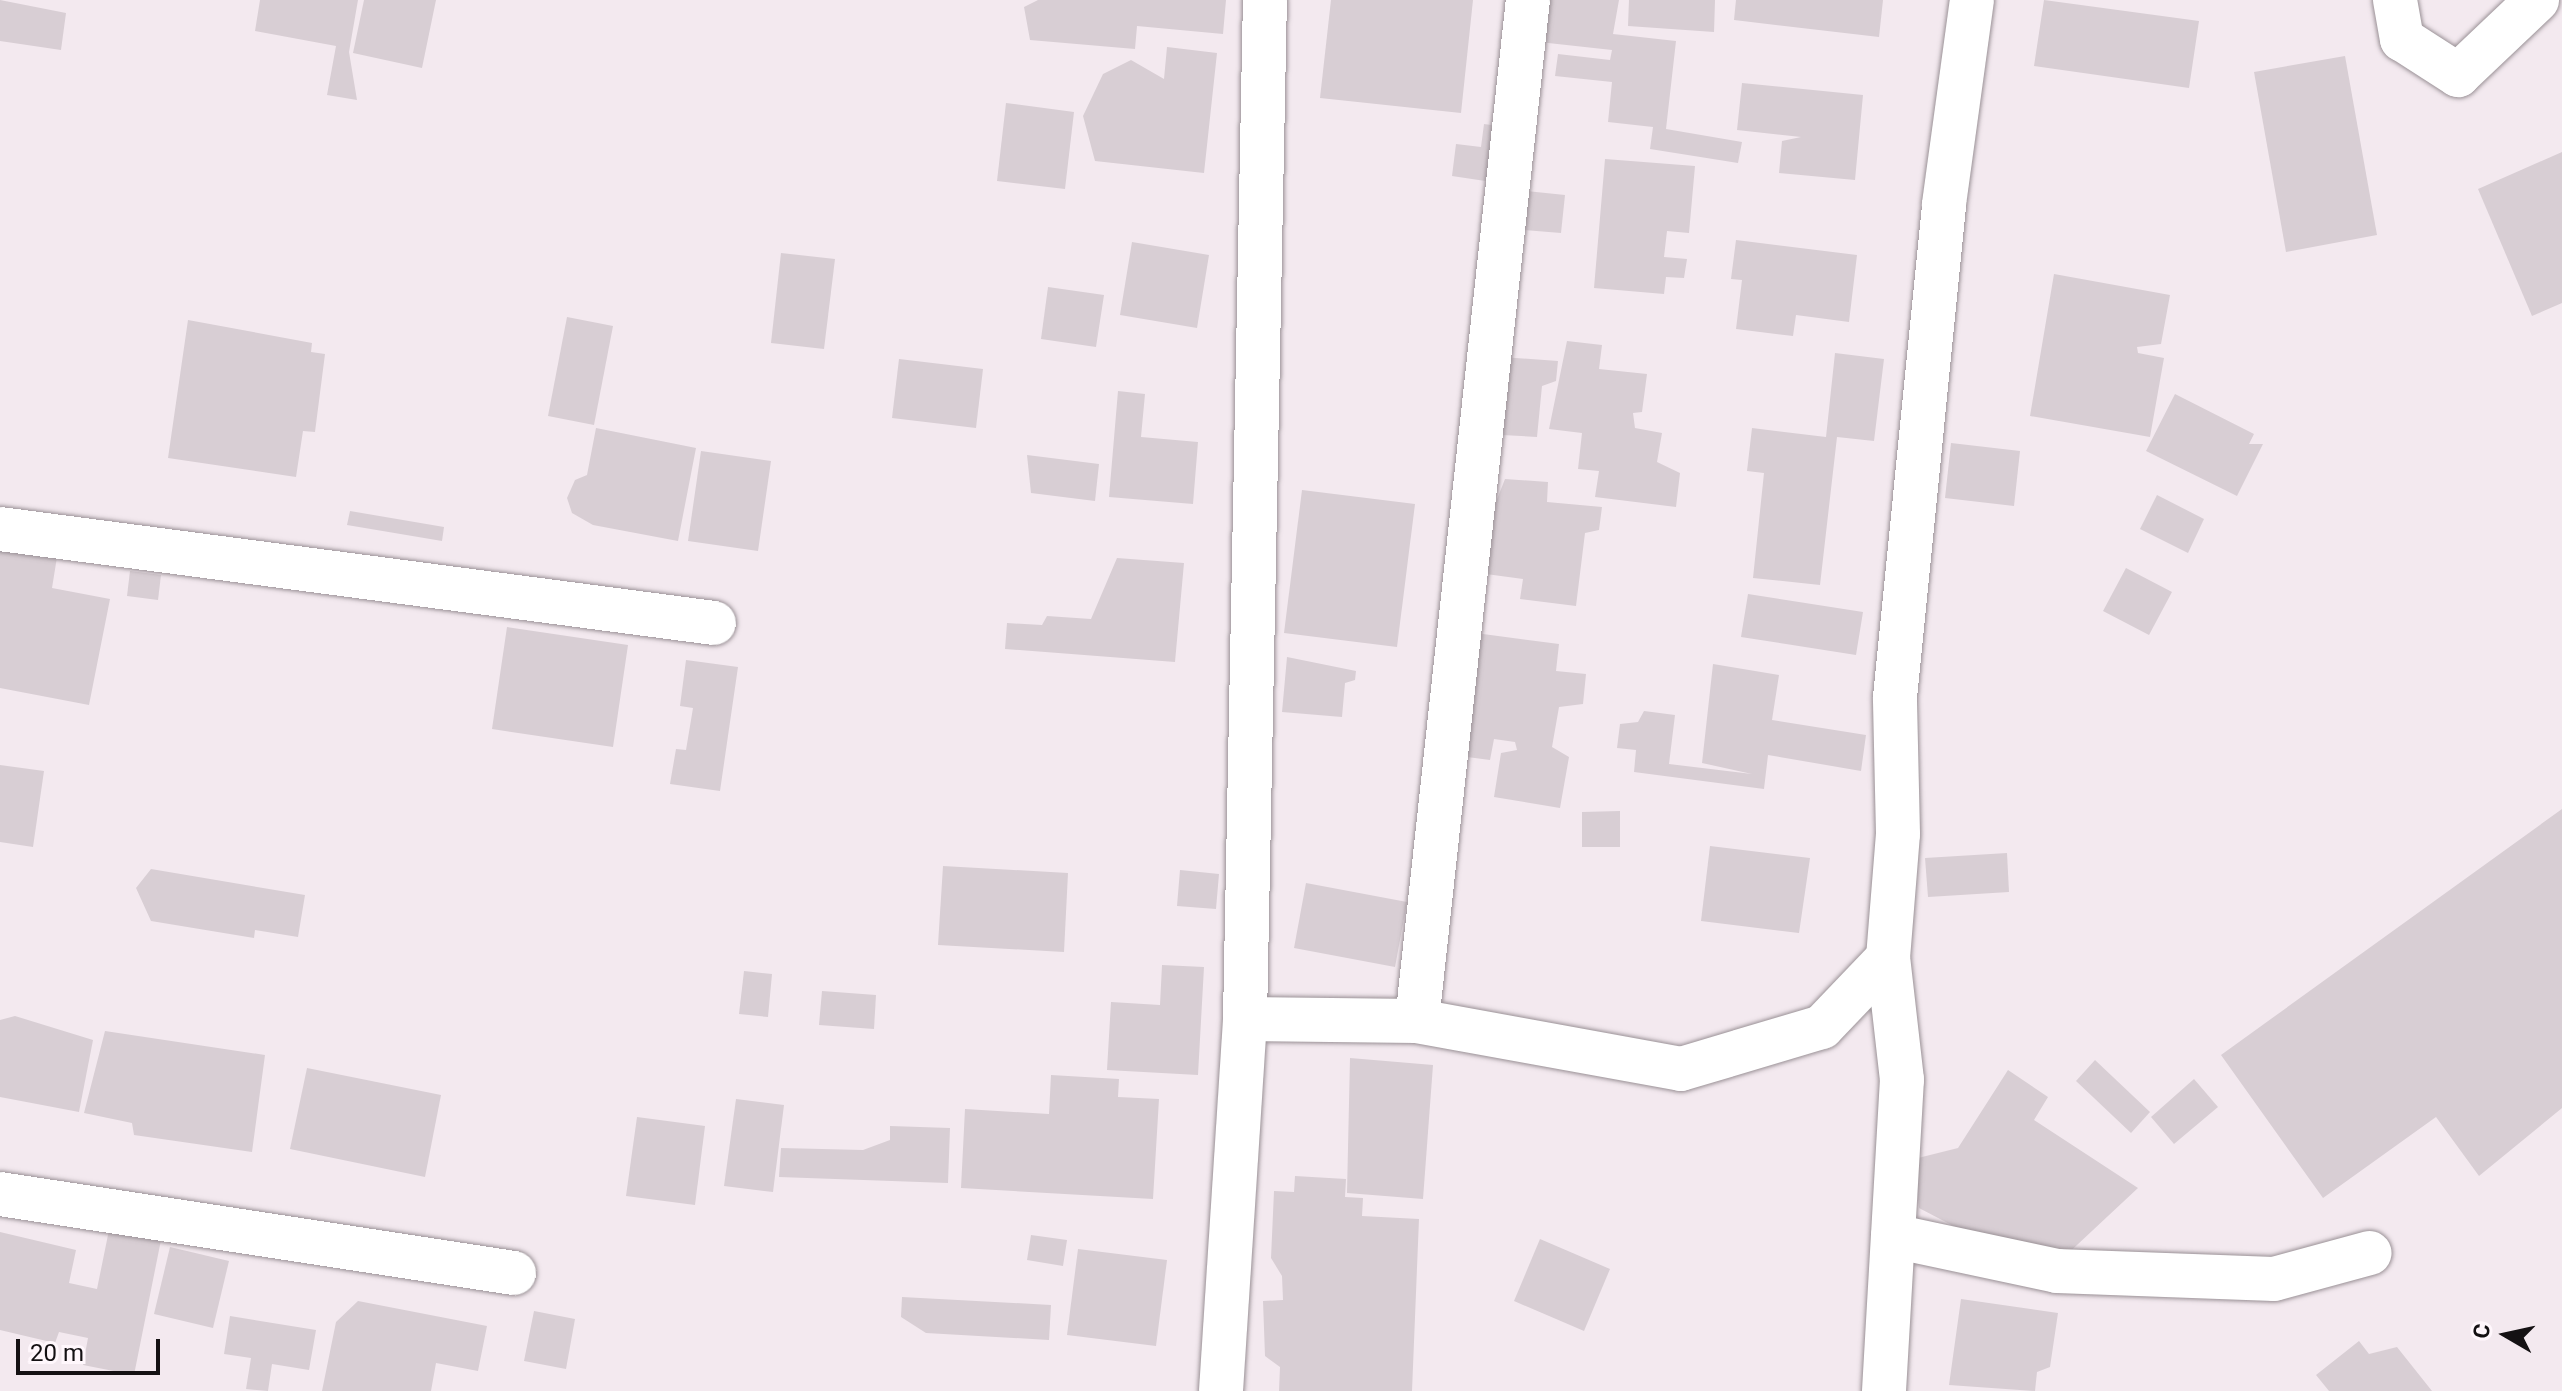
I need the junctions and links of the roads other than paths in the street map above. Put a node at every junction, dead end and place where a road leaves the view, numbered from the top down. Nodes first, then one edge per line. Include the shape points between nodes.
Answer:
1 (1265, 0) edge
2 (1528, 0) edge
3 (1972, 0) edge
4 (2395, 0) edge
5 (2537, 0) edge
6 (0, 529) edge
7 (714, 623) dead end
8 (1888, 958) junction
9 (1245, 1019) junction
10 (1417, 1021) junction
11 (0, 1194) edge
12 (1893, 1236) junction
13 (2370, 1253) dead end
14 (514, 1273) dead end
15 (1221, 1391) edge
16 (1884, 1391) edge

1 - 9 street
2 - 10 street
3 - 8 street via 1944,204 1895,697 1898,834
4 - 5 street via 2402,39 2458,75
6 - 7 street
8 - 10 street via 1822,1027 1681,1069
8 - 12 street via 1902,1080
9 - 10 street
9 - 15 street
11 - 14 street
12 - 13 street via 2057,1271 2260,1279
12 - 16 street

